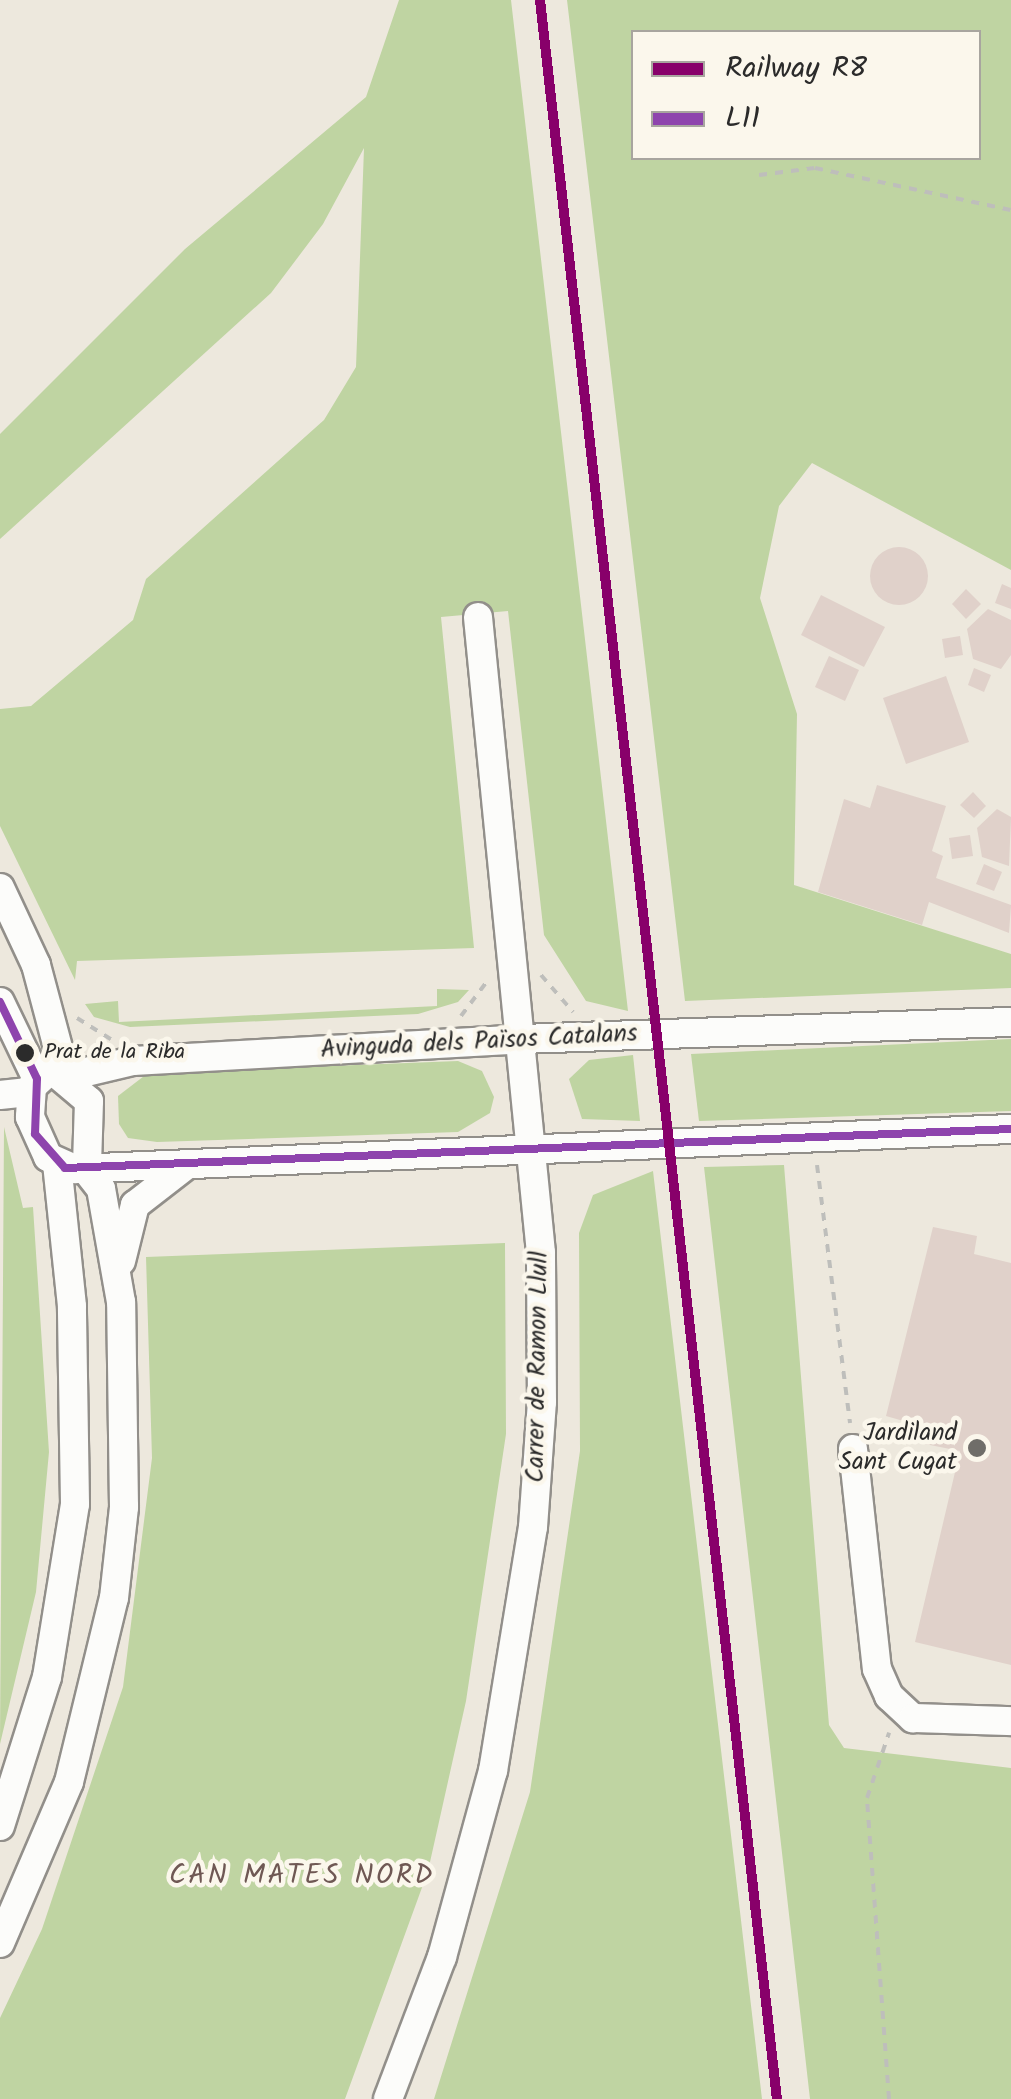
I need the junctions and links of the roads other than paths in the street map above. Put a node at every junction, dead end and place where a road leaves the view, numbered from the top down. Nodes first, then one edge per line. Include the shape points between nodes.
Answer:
1 (478, 617) dead end
2 (0, 888) edge
3 (0, 1002) edge
4 (1011, 1022) edge
5 (522, 1038) junction
6 (50, 1080) junction
7 (0, 1095) edge
8 (1011, 1129) edge
9 (533, 1150) junction
10 (190, 1164) junction
11 (76, 1165) junction
12 (121, 1302) junction
13 (853, 1449) road end
14 (1011, 1721) edge
15 (0, 1826) edge
16 (0, 1944) edge
17 (388, 2099) edge

1 - 5 street, Carrer de Ramon Llull
2 - 6 street via 36,964
3 - 6 street
4 - 5 street, Avinguda dels Països Catalans
5 - 6 street, Avinguda dels Països Catalans via 133,1061
5 - 9 street, Carrer de Ramon Llull
6 - 7 street, Avinguda dels Països Catalans
6 - 11 street via 34,1134
6 - 11 street via 89,1101
8 - 9 street
9 - 10 street
9 - 17 street, Carrer de Ramon Llull via 542,1402 514,1669 468,1870
10 - 11 street
10 - 12 street via 147,1190 127,1220
11 - 12 street via 101,1189
11 - 15 street via 75,1504 46,1677
12 - 16 street via 124,1508 114,1598 69,1782
13 - 14 street via 877,1669 898,1710

